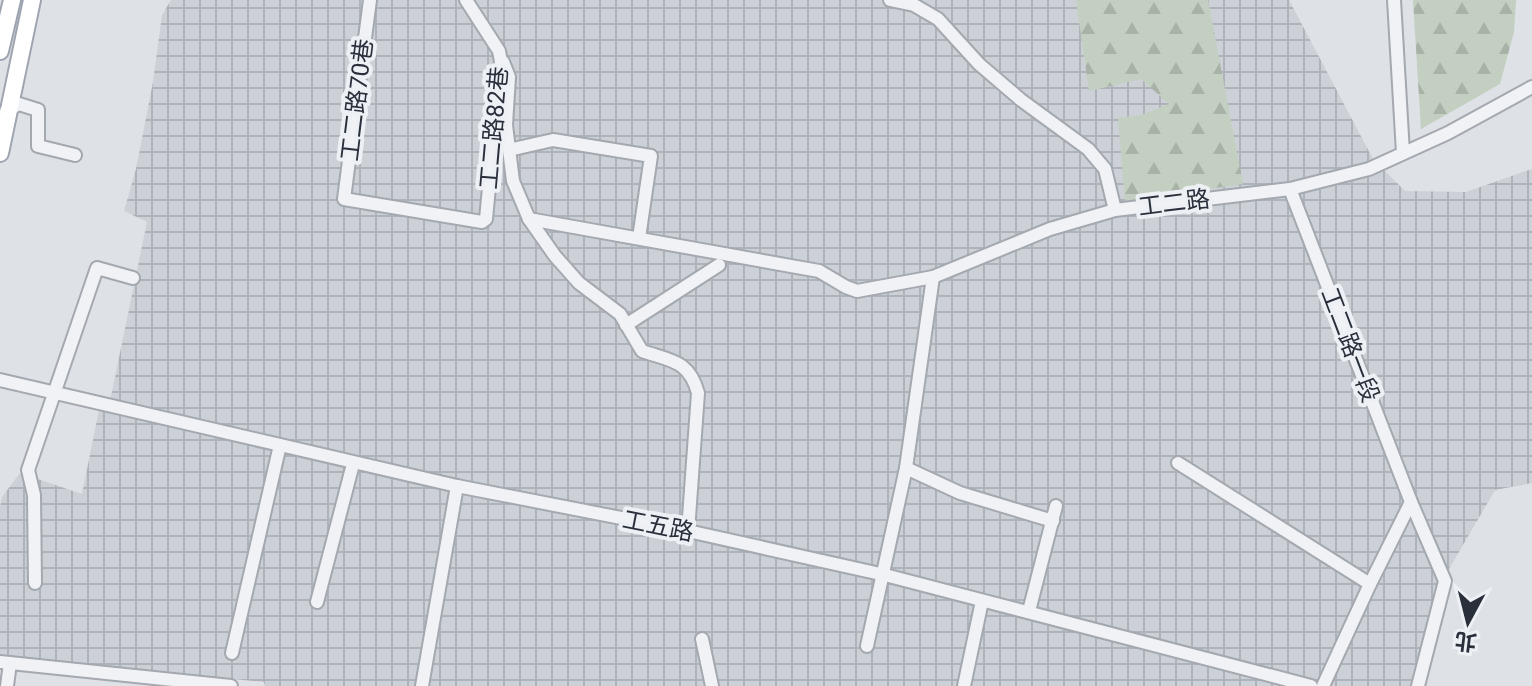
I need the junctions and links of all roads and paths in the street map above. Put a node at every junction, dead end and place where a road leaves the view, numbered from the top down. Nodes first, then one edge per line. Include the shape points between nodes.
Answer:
1 (12, 0) edge
2 (32, 0) edge
3 (370, 0) edge
4 (466, 0) edge
5 (890, 0) edge
6 (1394, 0) edge
7 (0, 51) edge
8 (499, 51) junction
9 (1532, 87) edge
10 (5, 112) edge
11 (509, 150) junction
12 (0, 153) edge
13 (1403, 153) junction
14 (75, 155) dead end
15 (1290, 189) junction
16 (1115, 210) junction
17 (486, 219) joint
18 (529, 219) junction
19 (639, 238) junction
20 (719, 265) dead end
21 (933, 277) junction
22 (133, 278) dead end
23 (626, 325) junction
24 (0, 380) edge
25 (54, 391) junction
26 (280, 445) junction
27 (1178, 463) dead end
28 (353, 464) junction
29 (906, 468) junction
30 (457, 486) junction
31 (1411, 502) junction
32 (1056, 506) dead end
33 (1053, 521) junction
34 (688, 531) junction
35 (885, 575) junction
36 (35, 583) dead end
37 (1370, 584) junction
38 (982, 601) junction
39 (317, 602) dead end
40 (1029, 611) junction
41 (702, 639) dead end
42 (867, 646) dead end
43 (232, 653) dead end
44 (5, 662) edge
45 (7, 686) edge
46 (231, 686) edge
47 (422, 686) edge
48 (712, 686) edge
49 (964, 686) edge
50 (1311, 686) edge
51 (1323, 686) edge
52 (1418, 686) edge

1 - 7 main road
2 - 10 main road
3 - 17 street, 工二路70巷 via 344,199
4 - 8 street, 工二路82巷
5 - 16 street, 工二路 via 914,5 938,19 1010,91 1088,149 1105,169
6 - 13 street
8 - 11 street via 509,77
8 - 17 street, 工二路82巷
9 - 13 street, 工二路
10 - 12 main road
10 - 14 street via 19,104 38,110 38,146
11 - 18 street via 513,181
11 - 19 street via 553,140 651,156
13 - 15 street, 工二路 via 1369,169
15 - 16 street, 工二路
15 - 31 street, 工二路一段
16 - 21 street via 1050,229
18 - 19 street
18 - 23 street via 579,283 620,314
19 - 21 street via 819,271 857,291
20 - 23 street
21 - 29 street
22 - 25 street via 97,268
23 - 34 street via 642,351 685,366 694,378 698,393
24 - 25 street, 工五路
25 - 26 street, 工五路
25 - 36 street via 28,470 34,495
26 - 28 street, 工五路
26 - 43 street
27 - 37 street
28 - 30 street, 工五路
28 - 39 street
29 - 33 street via 960,493
29 - 35 street
30 - 34 street, 工五路
30 - 47 street
31 - 37 street
31 - 52 street, 工二路一段 via 1445,581
32 - 33 street
33 - 40 street
34 - 35 street, 工五路
35 - 38 street, 工五路
35 - 42 street
37 - 51 street
38 - 40 street, 工五路
38 - 49 street
40 - 50 street, 工五路
41 - 48 street
44 - 45 street
44 - 46 street

